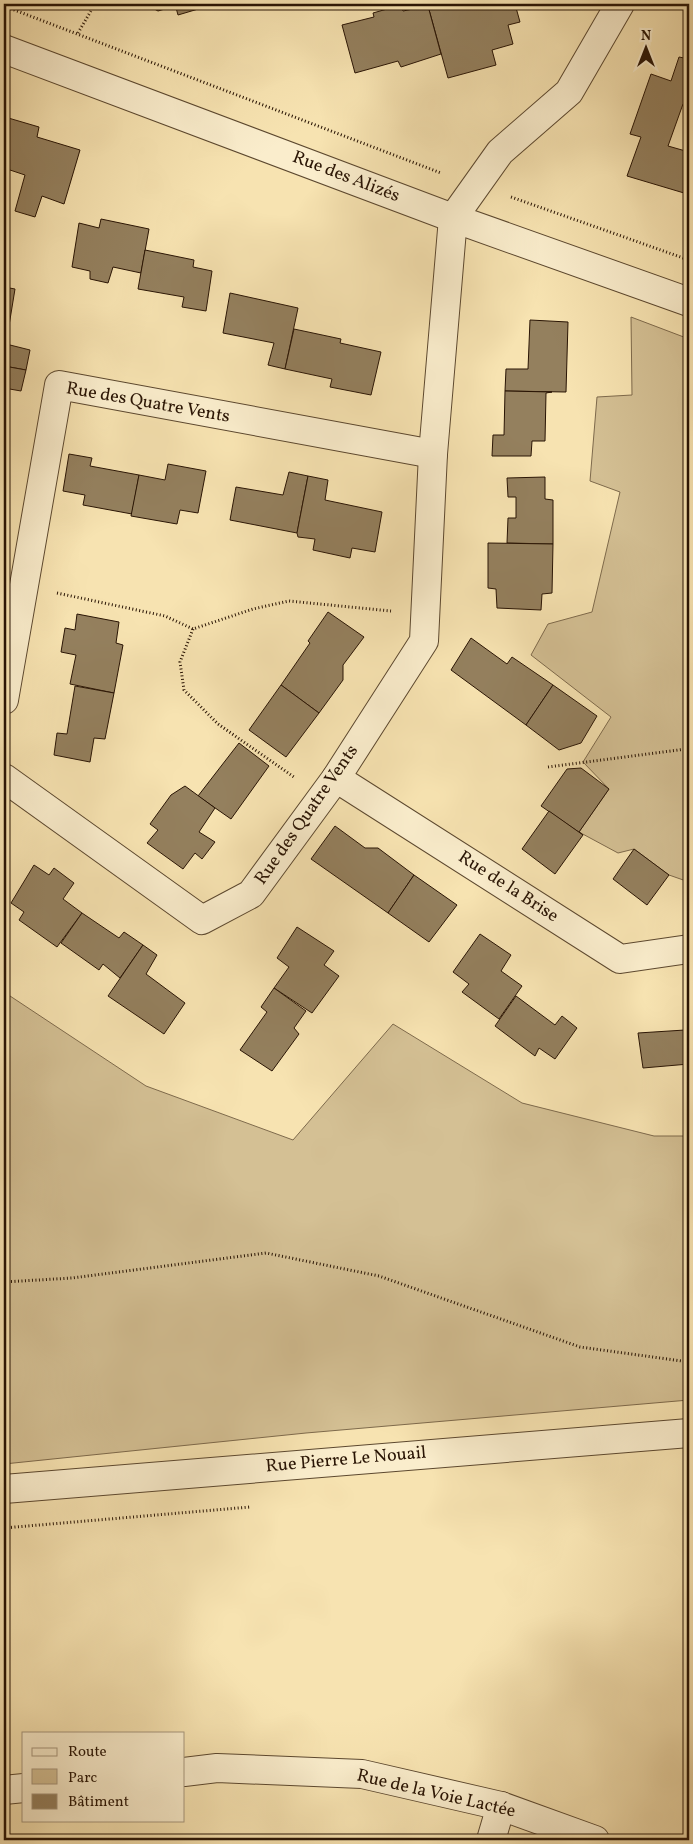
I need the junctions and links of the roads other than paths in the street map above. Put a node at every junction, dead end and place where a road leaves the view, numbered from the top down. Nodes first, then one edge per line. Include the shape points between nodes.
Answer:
1 (620, 4) edge
2 (4, 49) edge
3 (453, 218) junction
4 (689, 302) edge
5 (433, 454) junction
6 (17, 591) edge
7 (4, 700) edge
8 (4, 778) edge
9 (329, 788) junction
10 (689, 949) edge
11 (689, 1433) edge
12 (4, 1488) edge
13 (185, 1772) edge
14 (22, 1788) edge
15 (4, 1790) edge
16 (501, 1806) junction
17 (491, 1840) edge
18 (594, 1840) edge

1 - 3 street via 569,92 500,152
2 - 3 street, Rue des Alizés
3 - 4 street, Rue des Alizés
3 - 5 street, Rue des Quatre Vents
5 - 6 street, Rue des Quatre Vents via 59,385
5 - 9 street, Rue des Quatre Vents via 424,641
6 - 7 street, Rue des Quatre Vents
8 - 9 street, Rue des Quatre Vents via 202,920 251,894
9 - 10 street, Rue de la Brise via 620,959
11 - 12 street, Rue Pierre Le Nouail
13 - 16 street, Rue de la Voie Lactée via 216,1768 362,1774
14 - 15 street
16 - 17 street
16 - 18 street, Rue de la Voie Lactée

